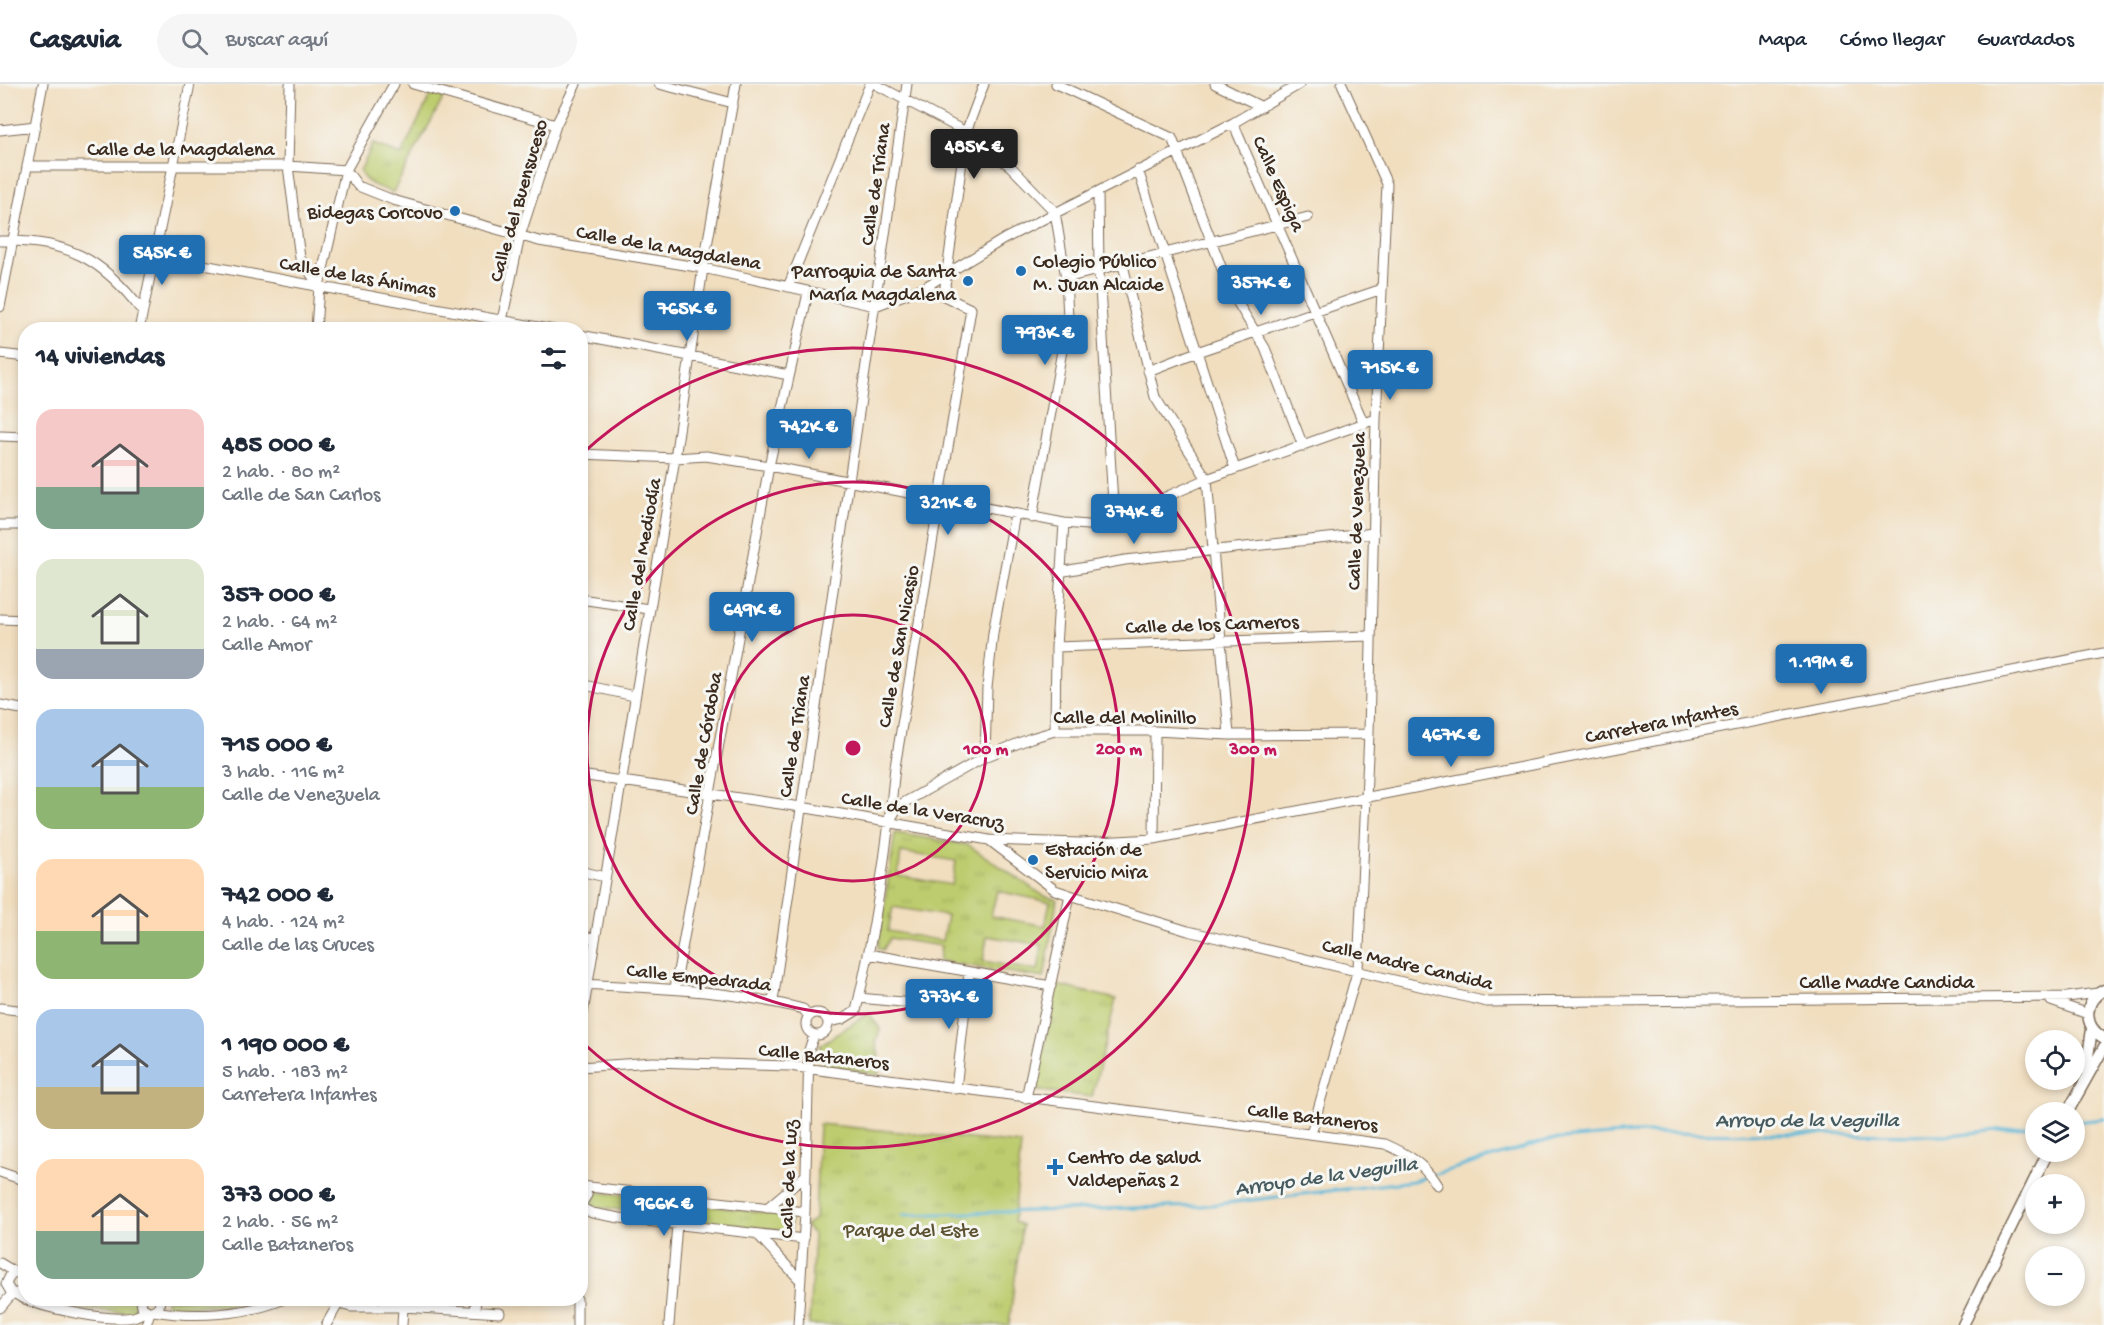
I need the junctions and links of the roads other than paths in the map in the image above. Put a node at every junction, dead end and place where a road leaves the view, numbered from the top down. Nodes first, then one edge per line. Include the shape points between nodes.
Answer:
1 (44, 84) edge
2 (190, 84) edge
3 (290, 84) edge
4 (393, 84) edge
5 (413, 84) edge
6 (576, 84) edge
7 (659, 84) edge
8 (736, 84) edge
9 (870, 84) edge
10 (875, 84) edge
11 (907, 84) edge
12 (984, 84) edge
13 (1056, 84) edge
14 (1215, 84) edge
15 (1300, 84) edge
16 (1342, 84) edge
17 (905, 99) junction
18 (733, 103) junction
19 (1262, 107) junction
20 (1233, 123) junction
21 (556, 125) junction
22 (36, 126) junction
23 (0, 130) edge
24 (966, 132) junction
25 (1177, 151) junction
26 (27, 166) junction
27 (173, 166) junction
28 (288, 166) junction
29 (346, 170) junction
30 (1138, 170) junction
31 (1098, 192) junction
32 (1055, 212) junction
33 (1308, 217) dead end
34 (1278, 223) junction
35 (520, 236) junction
36 (0, 241) edge
37 (12, 241) junction
38 (1211, 241) junction
39 (1164, 254) junction
40 (155, 256) junction
41 (1123, 265) junction
42 (703, 268) junction
43 (1100, 270) junction
44 (949, 272) junction
45 (1066, 278) junction
46 (319, 286) junction
47 (788, 287) junction
48 (925, 287) junction
49 (1382, 289) junction
50 (808, 293) junction
51 (950, 298) junction
52 (875, 306) junction
53 (0, 307) edge
54 (1316, 310) junction
55 (142, 311) junction
56 (502, 320) junction
57 (140, 322) edge
58 (317, 322) edge
59 (512, 322) edge
60 (1255, 333) junction
61 (588, 337) edge
62 (1197, 352) junction
63 (0, 354) edge
64 (18, 356) edge
65 (690, 356) junction
66 (1148, 371) junction
67 (789, 375) junction
68 (1376, 419) junction
69 (1364, 424) junction
70 (0, 436) edge
71 (18, 437) edge
72 (1303, 446) junction
73 (588, 454) edge
74 (675, 458) junction
75 (769, 466) junction
76 (1235, 469) junction
77 (1207, 479) junction
78 (849, 481) junction
79 (941, 499) junction
80 (1015, 514) junction
81 (1032, 518) junction
82 (1114, 520) junction
83 (1064, 524) junction
84 (0, 525) edge
85 (18, 525) edge
86 (1374, 532) junction
87 (1214, 551) junction
88 (1059, 572) junction
89 (588, 601) edge
90 (649, 609) junction
91 (0, 619) edge
92 (18, 620) edge
93 (1369, 636) junction
94 (1221, 641) junction
95 (1056, 647) junction
96 (2104, 653) edge
97 (588, 686) edge
98 (634, 696) junction
99 (0, 705) edge
100 (18, 708) edge
101 (1055, 731) junction
102 (1155, 731) junction
103 (1369, 734) junction
104 (1229, 735) junction
105 (985, 756) junction
106 (1543, 763) joint
107 (588, 776) edge
108 (621, 782) junction
109 (711, 794) junction
110 (1365, 799) junction
111 (895, 803) junction
112 (801, 807) junction
113 (890, 822) junction
114 (1154, 839) junction
115 (989, 840) junction
116 (588, 873) edge
117 (605, 877) junction
118 (1070, 895) junction
119 (588, 937) edge
120 (596, 938) junction
121 (868, 954) junction
122 (588, 969) edge
123 (1358, 969) junction
124 (969, 973) junction
125 (588, 984) edge
126 (1051, 986) junction
127 (675, 988) junction
128 (2101, 991) edge
129 (859, 998) junction
130 (2025, 998) junction
131 (773, 1001) junction
132 (966, 1008) junction
133 (1, 1009) edge
134 (18, 1010) edge
135 (2088, 1014) junction
136 (809, 1016) junction
137 (828, 1022) junction
138 (2092, 1029) junction
139 (814, 1035) junction
140 (2104, 1038) edge
141 (2104, 1047) edge
142 (588, 1066) edge
143 (809, 1068) junction
144 (2086, 1075) junction
145 (956, 1089) junction
146 (1026, 1098) junction
147 (2072, 1102) edge
148 (1311, 1134) junction
149 (2043, 1162) edge
150 (0, 1172) edge
151 (806, 1175) junction
152 (18, 1178) edge
153 (1436, 1183) dead end
154 (588, 1187) edge
155 (767, 1209) junction
156 (588, 1211) edge
157 (805, 1212) junction
158 (677, 1224) junction
159 (758, 1235) junction
160 (804, 1239) junction
161 (0, 1263) edge
162 (18, 1272) edge
163 (18, 1274) edge
164 (800, 1281) junction
165 (13, 1292) edge
166 (48, 1306) edge
167 (142, 1306) edge
168 (159, 1306) edge
169 (257, 1306) edge
170 (337, 1306) edge
171 (349, 1306) edge
172 (475, 1306) edge
173 (577, 1306) edge
174 (403, 1307) junction
175 (0, 1308) edge
176 (150, 1311) junction
177 (475, 1311) junction
178 (500, 1313) dead end
179 (146, 1325) edge
180 (326, 1325) edge
181 (402, 1325) edge
182 (577, 1325) edge
183 (669, 1325) edge
184 (798, 1325) edge
185 (1963, 1325) edge

1 - 22 street
2 - 27 street
3 - 28 street
4 - 29 street
5 - 21 street
6 - 21 street, Calle del Buensuceso
7 - 18 street
8 - 18 street, Calle del Mediodía
9 - 47 street
10 - 17 street
11 - 17 street, Calle de Triana
12 - 24 street
13 - 25 street via 1172,138
14 - 19 street
15 - 19 street
16 - 49 street, Calle de Venezuela via 1388,184
17 - 24 street
17 - 52 street, Calle de Triana
18 - 42 street, Calle del Mediodía
19 - 20 street
20 - 25 street
20 - 34 street, Calle Espiga
21 - 35 street, Calle del Buensuceso
22 - 23 street
22 - 26 street
24 - 32 street via 1011,166
24 - 44 street
25 - 30 street
25 - 38 street
26 - 27 street, Calle de la Magdalena
26 - 37 street
27 - 28 street, Calle de la Magdalena
27 - 40 street
28 - 29 street, Calle de la Magdalena
28 - 46 street via 300,258
29 - 35 street, Calle de la Magdalena via 358,186 393,200
29 - 46 street
30 - 31 street
30 - 39 street
31 - 32 street
31 - 43 street
32 - 44 street
32 - 45 street
33 - 34 street
34 - 38 street
34 - 54 street, Calle Espiga
35 - 42 street, Calle de la Magdalena
35 - 56 street, Calle del Buensuceso
36 - 37 street
37 - 53 street
37 - 55 street via 40,241 74,250 108,274
38 - 39 street
38 - 60 street via 1230,290
39 - 41 street
39 - 62 street
40 - 46 street, Calle de las Ánimas
40 - 55 street
41 - 43 street
41 - 66 street
42 - 47 street, Calle de la Magdalena
42 - 65 street, Calle del Mediodía
43 - 45 street
43 - 82 street
44 - 48 street
44 - 51 street via 945,286
45 - 81 street via 1068,317
46 - 56 street, Calle de las Ánimas
46 - 58 street
47 - 50 street, Calle de la Magdalena
48 - 51 street
48 - 52 street
49 - 54 street
49 - 68 street, Calle de Venezuela
50 - 52 street, Calle de la Magdalena
50 - 67 street, Calle de Córdoba
51 - 79 street, Calle de San Nicasio via 971,309
52 - 78 street, Calle de Triana
54 - 60 street
54 - 69 street, Calle Espiga
55 - 57 street
56 - 59 street, Calle de las Ánimas
60 - 62 street
60 - 72 street via 1265,348
61 - 65 street
62 - 66 street
62 - 76 street
63 - 64 street
65 - 67 street
65 - 74 street, Calle del Mediodía
66 - 77 street via 1155,397
67 - 75 street, Calle de Córdoba
68 - 69 street
68 - 86 street, Calle de Venezuela
69 - 72 street
70 - 71 street
72 - 76 street
73 - 74 street
74 - 75 street via 706,456
74 - 90 street, Calle del Mediodía
75 - 78 street
75 - 109 street, Calle de Córdoba
76 - 77 street
77 - 82 street
77 - 87 street
78 - 79 street
78 - 112 street, Calle de Triana
79 - 80 street
79 - 111 street, Calle de San Nicasio via 895,767
80 - 81 street
80 - 105 street via 993,633
81 - 83 street
82 - 83 street via 1099,526
83 - 88 street
84 - 85 street
86 - 87 street
86 - 93 street, Calle de Venezuela
87 - 88 street via 1125,560
87 - 94 street
88 - 95 street
89 - 90 street
90 - 98 street, Calle del Mediodía
91 - 92 street
93 - 94 street, Calle de los Carneros
93 - 103 street, Calle de Venezuela
94 - 95 street, Calle de los Carneros
94 - 104 street
95 - 101 street
96 - 106 street, Carretera Infantes
97 - 98 street
98 - 108 street, Calle del Mediodía
99 - 100 street
101 - 102 street, Calle del Molinillo
101 - 105 street, Calle del Molinillo
102 - 104 street, Calle del Molinillo
102 - 114 street
103 - 104 street, Calle del Molinillo
103 - 110 street, Calle de Venezuela
105 - 111 street, Calle del Molinillo
106 - 110 street, Calle de la Veracruz
107 - 108 street, Calle de la Veracruz
108 - 109 street, Calle de la Veracruz
108 - 117 street, Calle del Mediodía
109 - 112 street, Calle de la Veracruz
109 - 127 street, Calle de Córdoba
110 - 114 street, Calle de la Veracruz
110 - 123 street, Calle de Venezuela
111 - 113 street
112 - 113 street, Calle de la Veracruz
112 - 131 street, Calle de Triana
113 - 115 street, Calle de la Veracruz
113 - 121 street
114 - 115 street, Calle de la Veracruz via 1080,843
115 - 118 street, Calle Madre Candida via 1055,890
116 - 117 street
117 - 120 street, Calle del Mediodía
118 - 123 street, Calle Madre Candida via 1188,931
118 - 126 street
119 - 120 street
120 - 122 street, Calle del Mediodía
121 - 124 street
121 - 129 street
123 - 130 street, Calle Madre Candida via 1487,1002
123 - 148 street, Calle de Venezuela
124 - 126 street
124 - 132 street
125 - 127 street, Calle Empedrada
126 - 146 street
127 - 131 street, Calle Empedrada
128 - 130 street, Calle Madre Candida
128 - 135 main road via 2089,1006
129 - 132 street
129 - 137 street via 851,1015
130 - 135 street, Calle Madre Candida via 2062,1003
131 - 136 street, Calle Empedrada via 803,1009
132 - 145 street
133 - 134 street
135 - 138 main road
136 - 137 street via 821,1013
136 - 139 street via 806,1027
137 - 139 street via 825,1033
138 - 140 main road
138 - 144 main road
139 - 143 street, Calle de la Luz
141 - 144 main road
142 - 143 street, Calle Bataneros via 653,1062
143 - 145 street, Calle Bataneros
143 - 151 street, Calle de la Luz
144 - 147 main road
145 - 146 street, Calle Bataneros
146 - 148 street, Calle Bataneros
148 - 153 street, Calle Bataneros via 1385,1144 1405,1153 1428,1171
149 - 185 main road
150 - 152 street
151 - 155 street
151 - 157 street, Calle de la Luz
154 - 155 street
155 - 157 street
156 - 158 street
157 - 160 street, Calle de la Luz
158 - 159 street
158 - 183 street
159 - 160 street
159 - 164 street
160 - 164 street, Calle de la Luz
161 - 162 street
163 - 165 street via 6,1280
164 - 184 street, Calle de la Luz
165 - 175 street
166 - 176 street via 75,1313 133,1317
167 - 176 street
168 - 176 street
169 - 176 street via 186,1314
170 - 180 street
171 - 174 street
172 - 177 street
173 - 182 street
174 - 177 street
174 - 181 street
176 - 179 street
177 - 178 street

